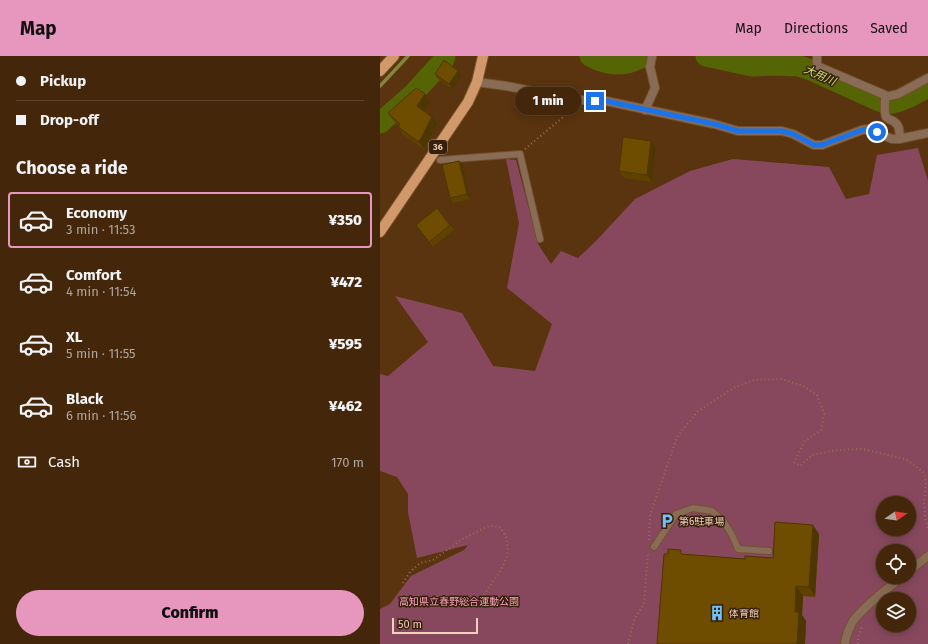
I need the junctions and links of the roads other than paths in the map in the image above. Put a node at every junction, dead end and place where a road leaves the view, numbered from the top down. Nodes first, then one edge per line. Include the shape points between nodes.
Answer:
1 (394, 56) edge
2 (483, 56) edge
3 (652, 56) edge
4 (816, 56) edge
5 (380, 71) edge
6 (928, 78) edge
7 (477, 82) junction
8 (885, 98) junction
9 (645, 110) junction
10 (928, 133) edge
11 (899, 139) junction
12 (440, 160) dead end
13 (380, 232) edge
14 (540, 239) dead end
15 (651, 546) road end
16 (768, 552) dead end
17 (928, 556) edge
18 (916, 566) edge
19 (893, 584) edge
20 (845, 644) edge

1 - 5 main road
2 - 7 main road, 36
3 - 9 street via 650,67 655,88
4 - 8 street via 817,66
6 - 8 street
7 - 9 street via 584,100 606,101
7 - 13 main road, 36 via 468,102
8 - 11 street via 885,113 888,119 898,125
9 - 11 street via 738,131 782,131 814,145 822,145 870,129 892,139
10 - 11 street
12 - 14 lane via 520,154
15 - 16 lane via 676,514 693,508 712,510 724,522 738,549
17 - 18 street
19 - 20 street via 863,609 846,635

